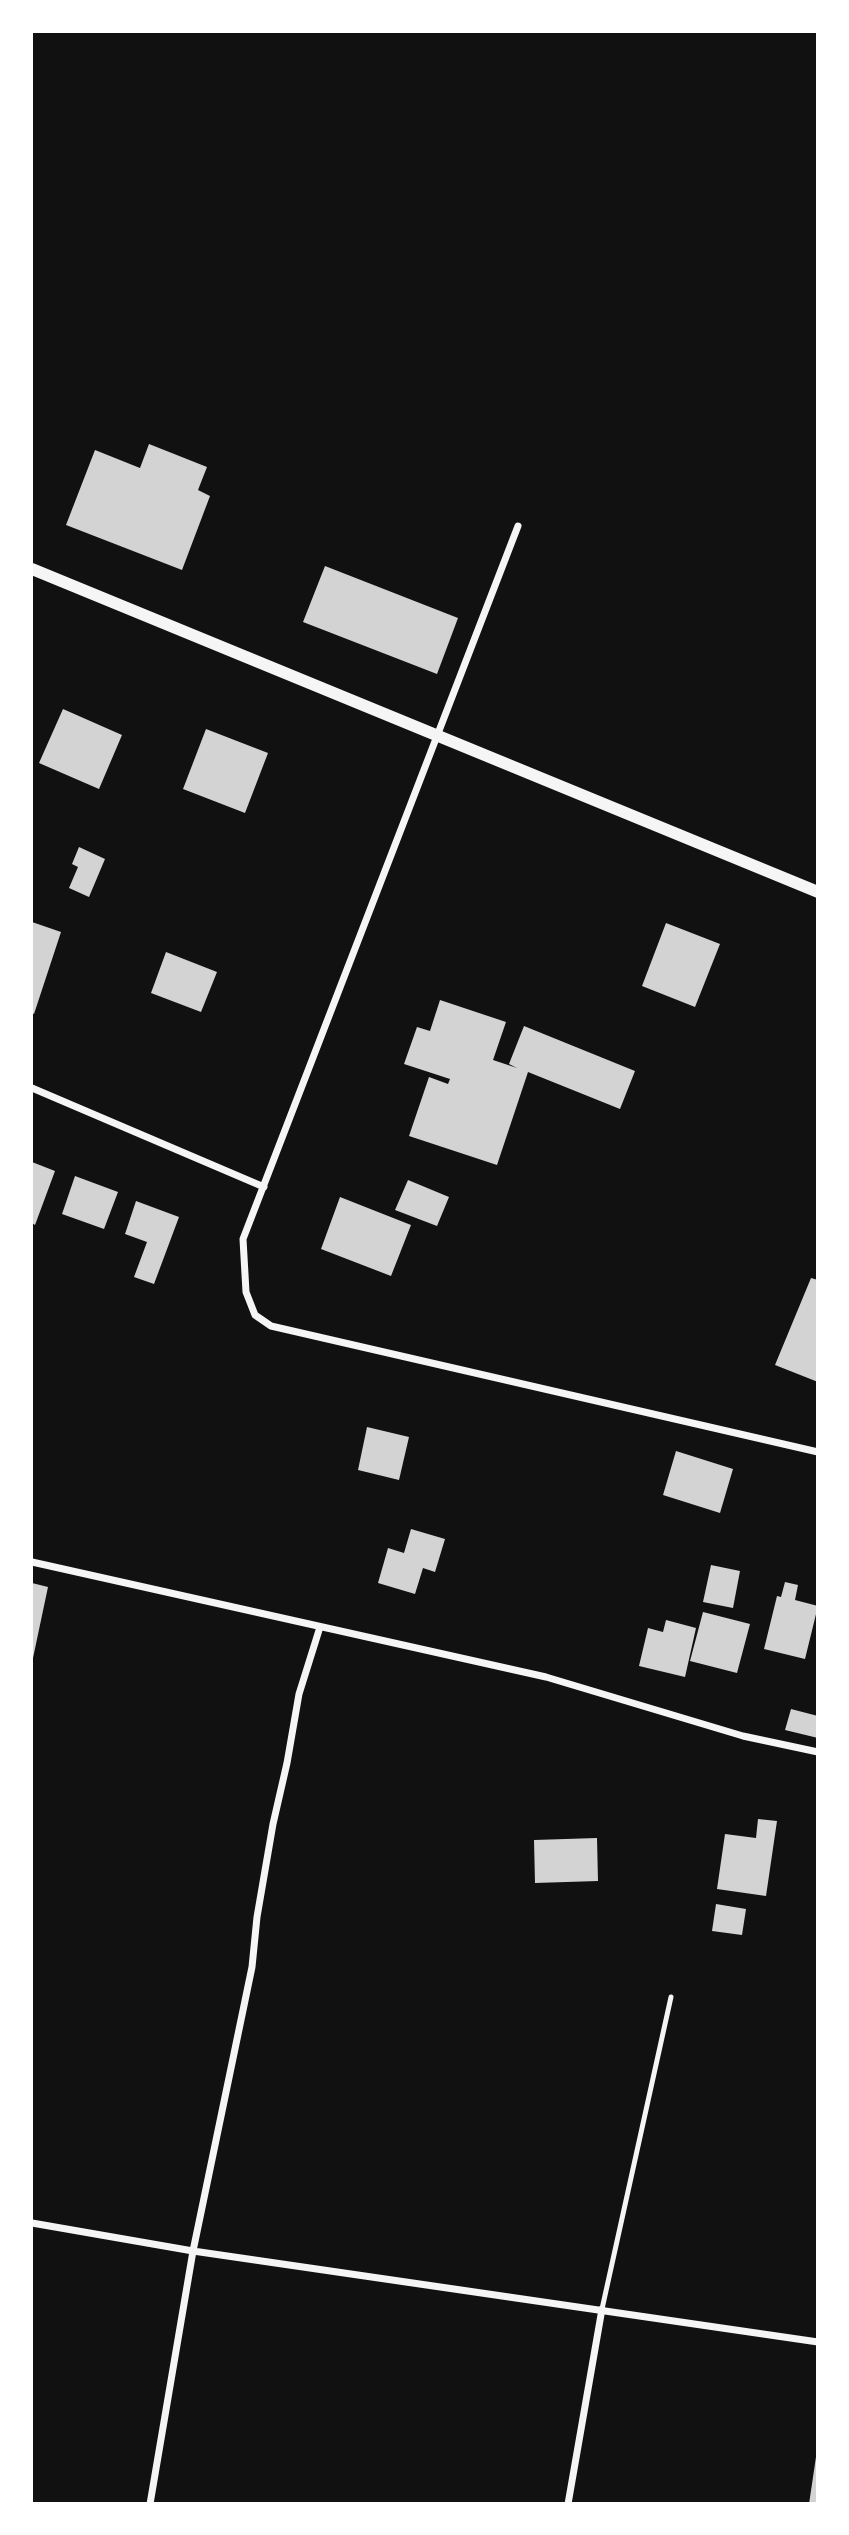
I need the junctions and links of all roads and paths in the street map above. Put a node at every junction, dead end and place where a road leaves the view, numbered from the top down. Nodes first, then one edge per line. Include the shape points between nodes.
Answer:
1 (518, 526) dead end
2 (32, 569) edge
3 (437, 738) junction
4 (817, 892) edge
5 (32, 1088) edge
6 (264, 1187) junction
7 (817, 1452) edge
8 (32, 1562) edge
9 (320, 1627) junction
10 (817, 1752) edge
11 (671, 1997) dead end
12 (32, 2223) edge
13 (193, 2251) junction
14 (603, 2309) junction
15 (817, 2342) edge
16 (150, 2504) edge
17 (568, 2504) edge

1 - 3 street
2 - 3 street
3 - 4 street
3 - 6 street
5 - 6 street
6 - 7 street via 243,1239 246,1292 255,1315 271,1326
8 - 9 street
9 - 10 street via 546,1678 743,1736
9 - 13 street via 299,1694 259,1903 252,1967
11 - 14 lane
12 - 13 street
13 - 14 street
13 - 16 street
14 - 15 street
14 - 17 street

